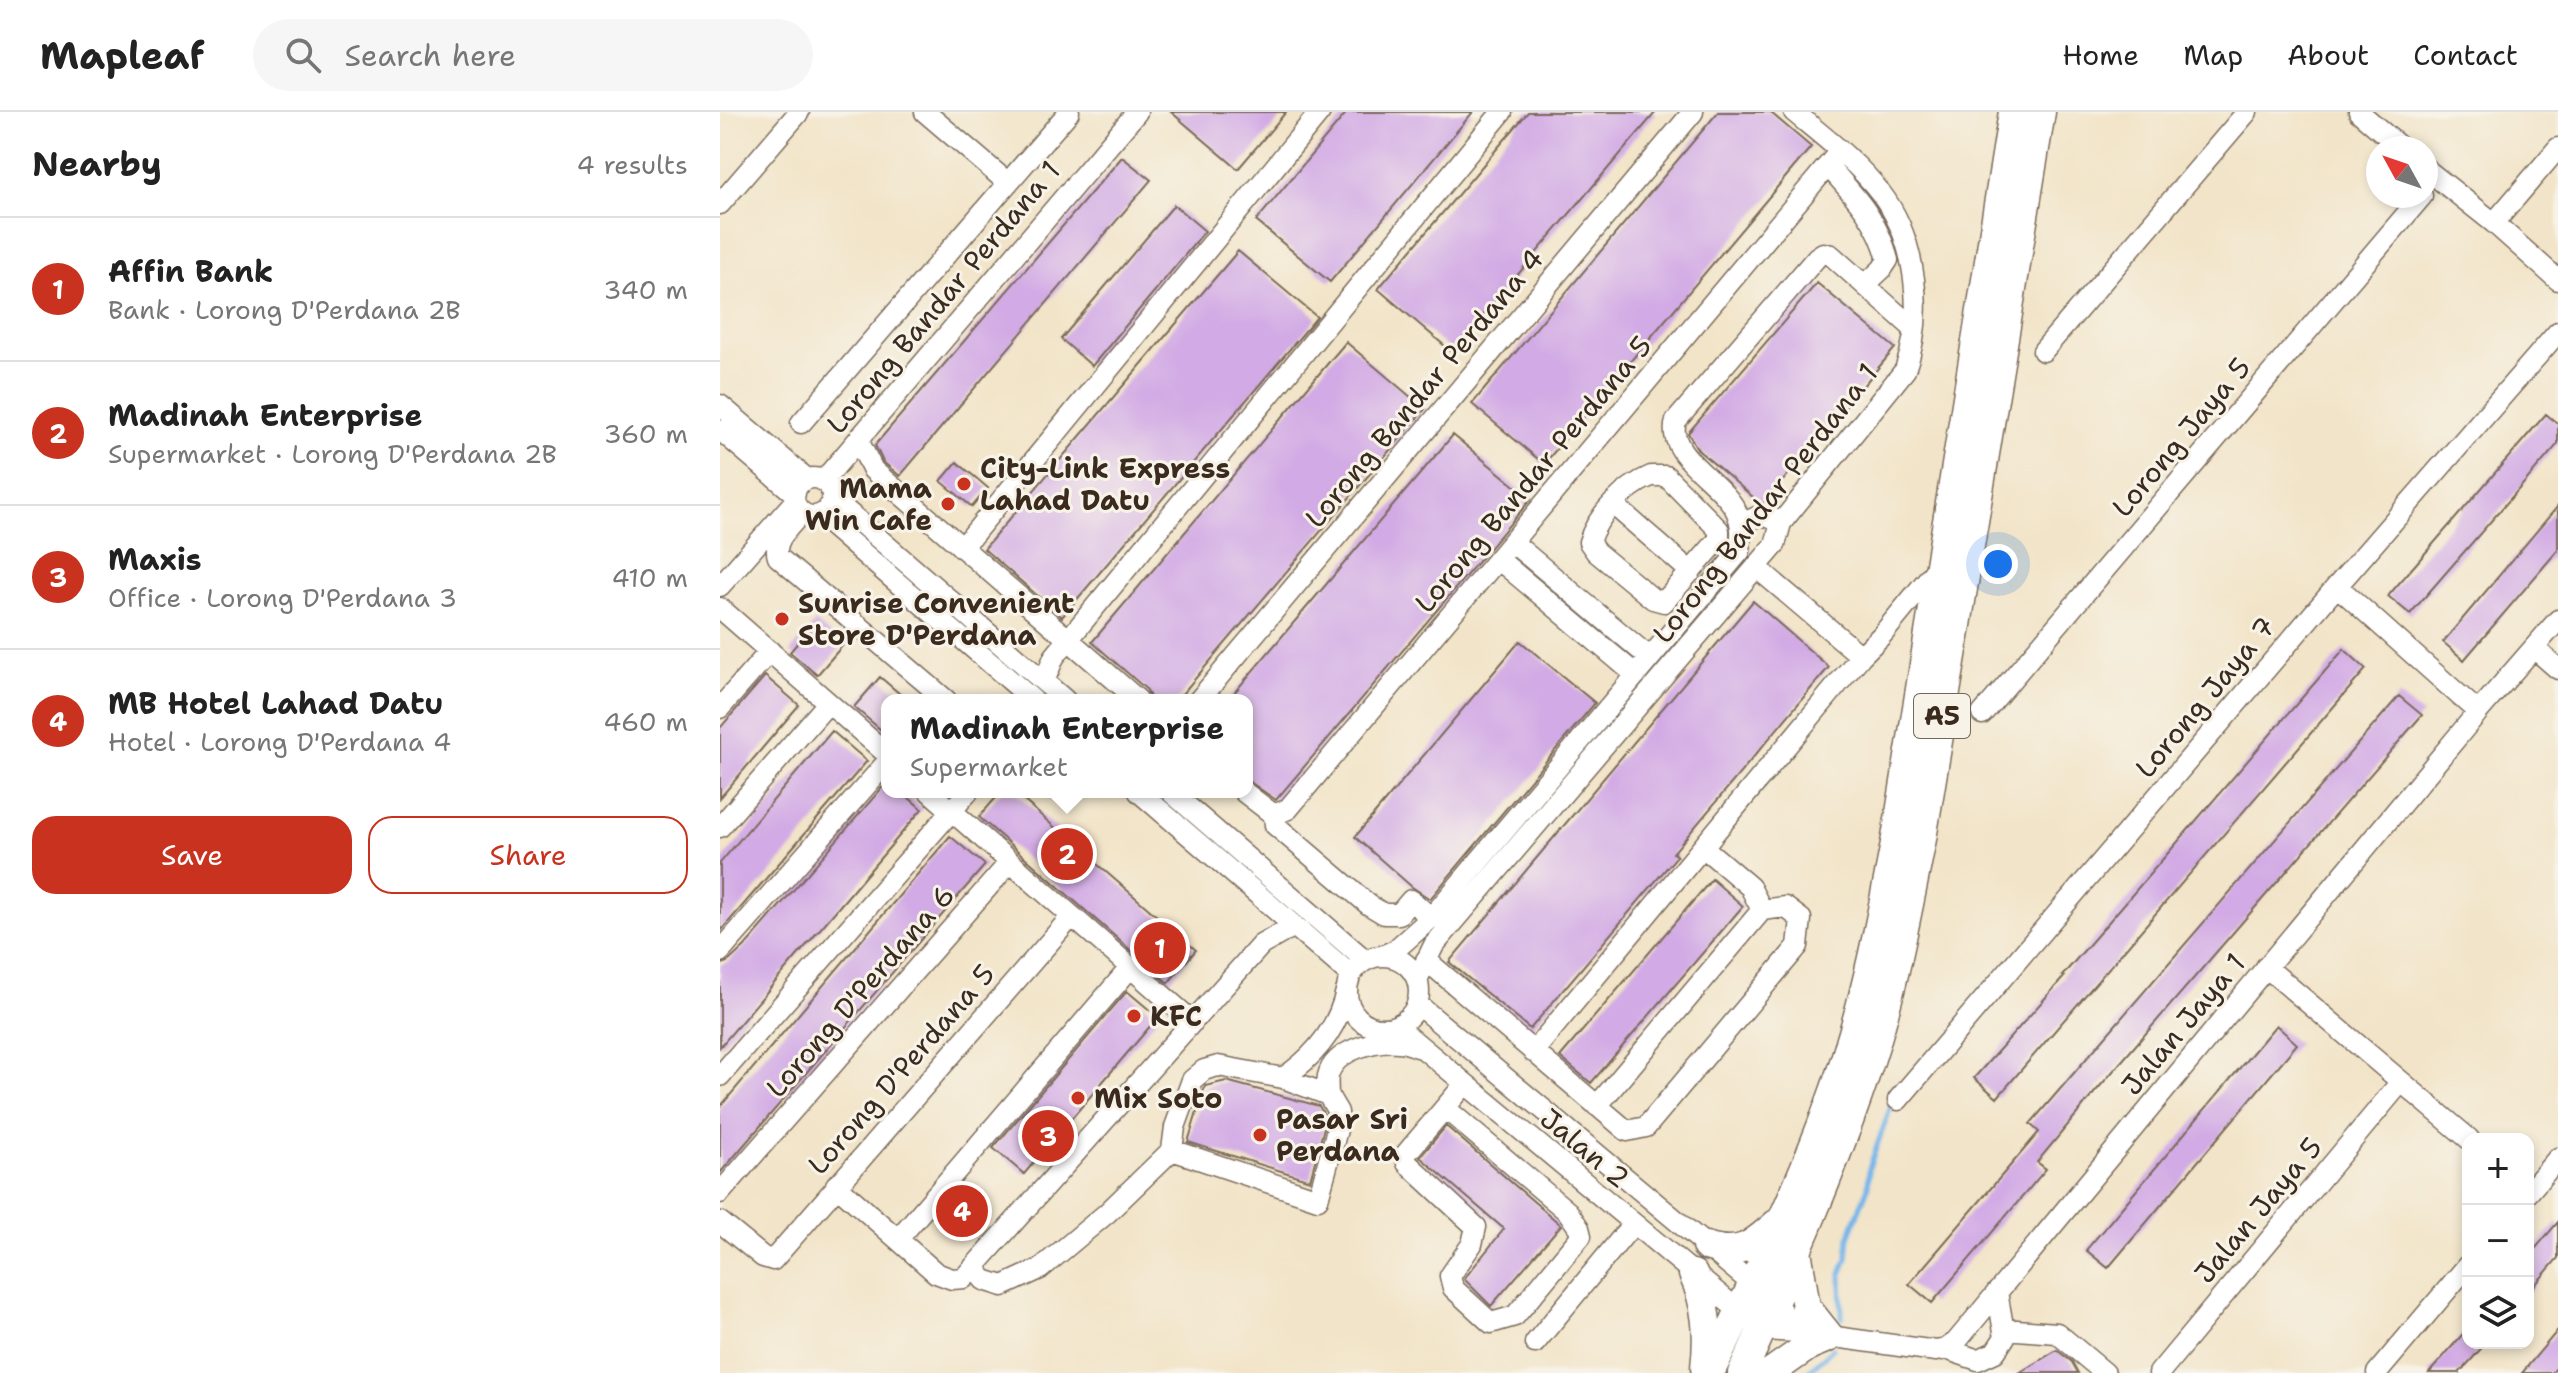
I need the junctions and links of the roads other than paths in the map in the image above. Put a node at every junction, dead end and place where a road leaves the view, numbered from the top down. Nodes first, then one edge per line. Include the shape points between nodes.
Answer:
1 (799, 112) edge
2 (925, 112) edge
3 (1069, 112) edge
4 (1137, 112) edge
5 (1320, 112) edge
6 (1502, 112) edge
7 (1693, 112) edge
8 (1794, 112) edge
9 (2013, 112) edge
10 (2041, 112) edge
11 (2247, 112) edge
12 (2359, 112) edge
13 (2387, 136) edge
14 (2558, 148) edge
15 (1834, 158) junction
16 (1008, 183) junction
17 (2438, 190) edge
18 (720, 204) edge
19 (2408, 208) edge
20 (2494, 223) junction
21 (2558, 280) edge
22 (1865, 285) junction
23 (1914, 329) junction
24 (2558, 332) edge
25 (2043, 351) dead end
26 (720, 405) edge
27 (801, 423) dead end
28 (720, 430) edge
29 (858, 440) junction
30 (1682, 453) junction
31 (838, 465) junction
32 (873, 470) junction
33 (1666, 476) junction
34 (811, 497) junction
35 (1614, 505) junction
36 (1781, 523) junction
37 (1742, 527) junction
38 (1512, 542) junction
39 (962, 548) junction
40 (1498, 559) junction
41 (1756, 567) junction
42 (1937, 568) junction
43 (1691, 572) junction
44 (720, 586) edge
45 (2337, 586) junction
46 (1664, 602) junction
47 (720, 608) edge
48 (2558, 620) edge
49 (1068, 639) junction
50 (1666, 640) junction
51 (2534, 648) junction
52 (770, 651) junction
53 (1861, 656) junction
54 (1650, 658) junction
55 (2558, 669) edge
56 (1636, 675) junction
57 (1044, 682) junction
58 (939, 694) edge
59 (1026, 694) edge
60 (1058, 694) edge
61 (1131, 694) edge
62 (1204, 694) edge
63 (828, 703) junction
64 (720, 708) edge
65 (2478, 712) junction
66 (1982, 714) dead end
67 (881, 749) edge
68 (881, 769) edge
69 (937, 798) edge
70 (963, 798) edge
71 (1146, 798) edge
72 (1178, 798) edge
73 (1251, 798) edge
74 (952, 811) junction
75 (1267, 811) junction
76 (720, 827) edge
77 (1703, 847) junction
78 (1010, 862) junction
79 (1762, 910) junction
80 (1072, 916) junction
81 (1431, 918) junction
82 (1294, 926) junction
83 (720, 952) edge
84 (1375, 958) junction
85 (1426, 960) junction
86 (2266, 967) junction
87 (1130, 968) junction
88 (1417, 980) junction
89 (1348, 983) junction
90 (1417, 1004) junction
91 (1193, 1022) junction
92 (1396, 1026) junction
93 (1422, 1048) junction
94 (1533, 1052) junction
95 (720, 1076) edge
96 (1283, 1078) junction
97 (2400, 1083) junction
98 (1465, 1084) junction
99 (1328, 1095) junction
100 (1898, 1100) dead end
101 (1597, 1106) junction
102 (1445, 1108) junction
103 (2462, 1133) edge
104 (1172, 1150) junction
105 (2558, 1158) edge
106 (2534, 1184) edge
107 (836, 1185) junction
108 (720, 1193) edge
109 (1780, 1220) junction
110 (720, 1222) edge
111 (1633, 1224) junction
112 (898, 1239) junction
113 (1706, 1246) junction
114 (1797, 1248) junction
115 (975, 1268) junction
116 (2462, 1272) edge
117 (1693, 1274) junction
118 (1752, 1284) junction
119 (1997, 1292) junction
120 (1774, 1302) junction
121 (1739, 1312) junction
122 (2004, 1329) junction
123 (1762, 1330) junction
124 (1799, 1332) junction
125 (1830, 1337) junction
126 (1535, 1343) dead end
127 (1946, 1349) junction
128 (1707, 1373) edge
129 (1742, 1373) edge
130 (1770, 1373) edge
131 (2105, 1373) edge
132 (2159, 1373) edge
133 (2377, 1373) edge

1 - 18 street
2 - 16 street
3 - 16 street
4 - 29 street, Lorong Bandar Perdana 1
5 - 39 street
6 - 49 street
7 - 62 street, Lorong Bandar Perdana 4
8 - 15 street, Lorong Bandar Perdana 1
9 - 42 highway, A5
10 - 114 highway, A5 via 1901,946 1871,1057
11 - 25 street
12 - 13 street
14 - 20 street
15 - 22 street via 1871,216 1888,260
15 - 23 street, Lorong Bandar Perdana 1 via 1882,194 1901,234 1916,286
15 - 38 street, Lorong Bandar Perdana 5
16 - 27 street
17 - 20 street
19 - 66 street, Lorong Jaya 5
20 - 21 street
22 - 23 street
22 - 30 street via 1831,255 1817,257 1676,421 1675,441
23 - 36 street, Lorong Bandar Perdana 1 via 1905,370
24 - 45 street, Lorong Jaya 7
26 - 34 street
28 - 34 street
29 - 31 street, Lorong Bandar Perdana 1
29 - 32 street
30 - 33 street
30 - 37 street via 1728,495
31 - 32 street
31 - 34 street, Lorong Bandar Perdana 1
32 - 39 street
33 - 35 street via 1636,482
33 - 43 street via 1719,530 1719,539
34 - 44 street
34 - 57 street
34 - 58 street via 778,542 778,557
34 - 59 street
35 - 43 street
35 - 46 street via 1594,524 1589,542 1653,599
36 - 37 street via 1761,514
36 - 41 street, Lorong Bandar Perdana 1 via 1775,545
37 - 50 street via 1740,551
38 - 40 street, Lorong Bandar Perdana 5
38 - 54 street
39 - 49 street
40 - 56 street
40 - 75 street, Lorong Bandar Perdana 5 via 1288,809
41 - 53 street
41 - 85 street, Lorong Bandar Perdana 1
42 - 53 street
42 - 109 highway, A5 via 1875,951 1816,1142
43 - 46 street
45 - 65 street
45 - 100 street, Lorong Jaya 7
46 - 50 street
47 - 52 street
48 - 51 street, Jalan Jaya 1
49 - 57 street
49 - 61 street
50 - 54 street
51 - 55 street
51 - 65 street, Jalan Jaya 1
52 - 63 street
52 - 64 street
53 - 77 street
54 - 56 street
56 - 81 street
57 - 60 street
63 - 67 street
63 - 76 street
65 - 86 street, Jalan Jaya 1
68 - 83 street
69 - 74 street
70 - 74 street
71 - 82 street
72 - 84 street
73 - 75 street
74 - 78 street
74 - 95 street
75 - 81 street via 1275,825 1369,905 1384,914 1399,914 1411,900
77 - 79 street via 1750,887
77 - 94 street
78 - 80 street
78 - 108 street, Lorong D'Perdana 6
79 - 101 street
79 - 101 street via 1785,907 1801,919 1798,946 1646,1127 1627,1131
80 - 87 street
80 - 107 street, Lorong D'Perdana 5
81 - 84 street via 1395,950
82 - 89 street
82 - 91 street via 1261,945
84 - 88 street via 1404,962
84 - 89 street
85 - 88 street, Lorong Bandar Perdana 1
85 - 94 street
86 - 97 street
86 - 119 street, Jalan Jaya 1
87 - 91 street
87 - 112 street
88 - 90 street
89 - 92 street via 1353,1013 1384,1028
89 - 96 street via 1341,1014 1328,1034
90 - 92 street
90 - 113 street, Jalan 2
91 - 115 street
92 - 93 street, Jalan 2
93 - 98 street, Jalan 2
93 - 99 street via 1398,1042 1370,1044 1349,1053 1328,1075
94 - 101 street
96 - 99 street
96 - 104 street via 1218,1066 1204,1070 1192,1080
97 - 103 street
97 - 132 street, Jalan Jaya 5
98 - 102 street
98 - 111 street, Jalan 2
99 - 104 street via 1338,1112 1338,1126 1318,1199
102 - 102 street via 1405,1155 1407,1163 1476,1227 1472,1244 1450,1276 1453,1288 1491,1323 1498,1323 1515,1316 1581,1236 1568,1212
104 - 115 street via 1040,1269 1003,1286 984,1280
105 - 106 street
107 - 110 street, Lorong D'Perdana 5 via 773,1260
107 - 112 street
109 - 113 highway via 1752,1245 1734,1251
109 - 118 highway, A5
111 - 117 street, Jalan 2
111 - 126 street
112 - 115 street via 936,1273 964,1278
113 - 118 street, Jalan 2
114 - 120 highway, A5
114 - 125 highway via 1806,1307
116 - 133 street
117 - 121 street, Jalan 2
117 - 128 highway via 1708,1329
118 - 120 street, Jalan 2
118 - 121 highway, A5
119 - 122 street
119 - 127 street, Jalan Jaya 1
120 - 123 highway, A5
120 - 124 street, Jalan 2
121 - 123 street, Jalan 2
121 - 128 highway, A5
122 - 127 street via 2001,1345 1987,1357 1978,1360
122 - 131 street via 2057,1333
123 - 124 street
123 - 129 highway, A5
124 - 125 street
125 - 127 street
125 - 130 highway

